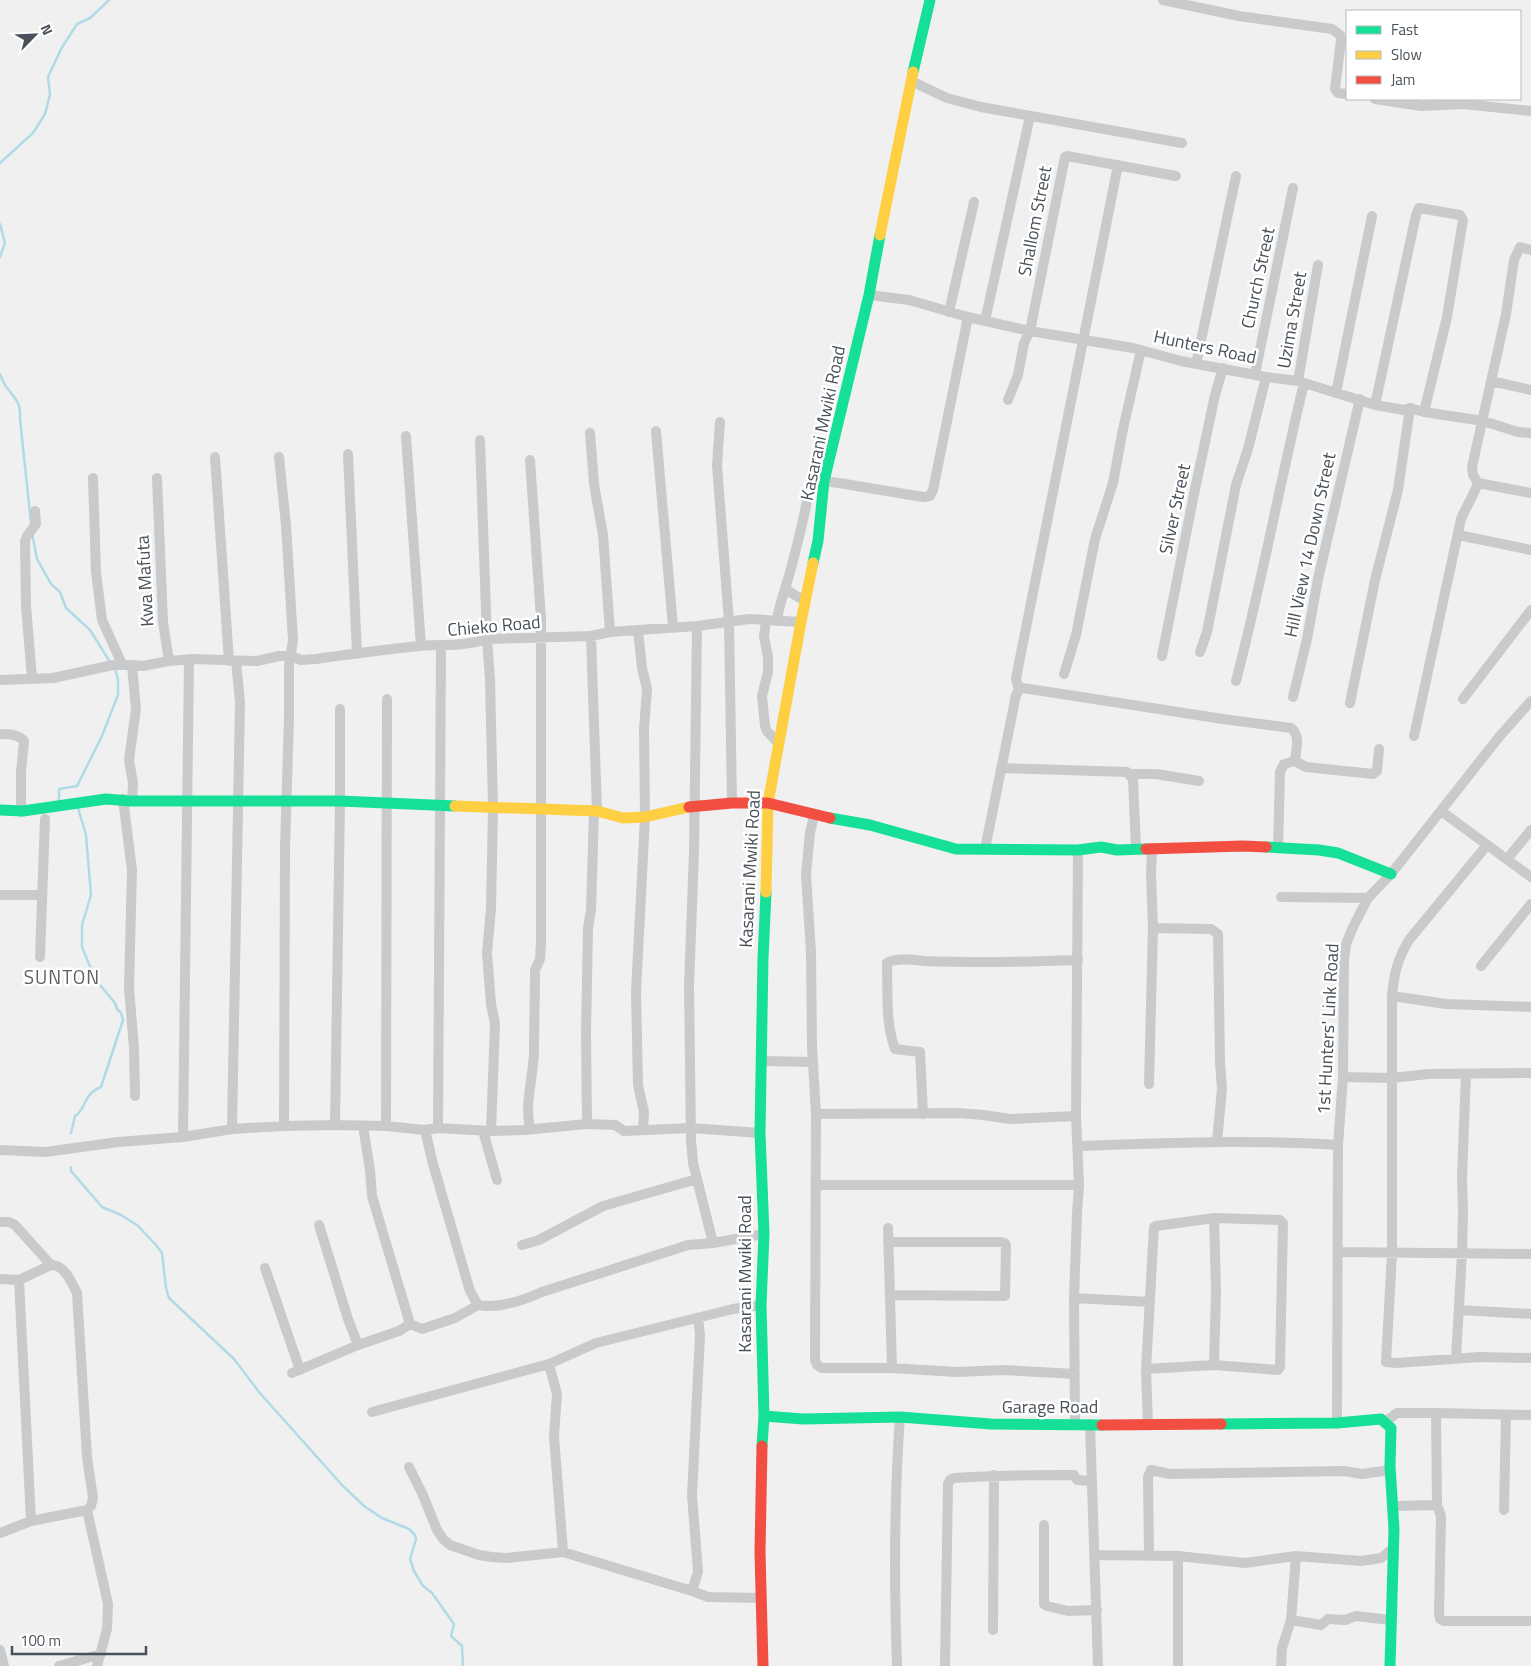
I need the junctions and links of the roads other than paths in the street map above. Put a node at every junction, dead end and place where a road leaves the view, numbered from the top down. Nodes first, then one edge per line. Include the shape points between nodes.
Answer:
1 (930, 0) edge
2 (1162, 0) edge
3 (911, 81) junction
4 (1346, 94) edge
5 (1382, 100) edge
6 (1531, 111) edge
7 (1030, 116) junction
8 (1182, 143) dead end
9 (1118, 165) junction
10 (1176, 176) dead end
11 (1236, 176) dead end
12 (1293, 188) dead end
13 (974, 202) dead end
14 (1372, 216) dead end
15 (1531, 250) edge
16 (1318, 265) dead end
17 (870, 295) junction
18 (949, 312) junction
19 (968, 317) junction
20 (986, 322) junction
21 (1030, 331) junction
22 (1084, 339) junction
23 (1141, 350) junction
24 (1196, 364) junction
25 (1223, 368) junction
26 (1255, 374) junction
27 (1266, 377) junction
28 (1492, 381) junction
29 (1301, 382) junction
30 (1531, 390) edge
31 (1336, 393) junction
32 (1360, 399) junction
33 (1008, 400) dead end
34 (1375, 405) junction
35 (1410, 408) junction
36 (1424, 412) junction
37 (720, 422) dead end
38 (1482, 422) junction
39 (656, 430) dead end
40 (590, 433) dead end
41 (1531, 433) edge
42 (406, 436) dead end
43 (480, 440) dead end
44 (348, 454) dead end
45 (215, 457) dead end
46 (279, 457) dead end
47 (530, 460) dead end
48 (827, 470) junction
49 (93, 478) dead end
50 (156, 478) dead end
51 (824, 481) junction
52 (1478, 483) junction
53 (1531, 493) edge
54 (34, 511) dead end
55 (803, 519) junction
56 (820, 522) junction
57 (1458, 535) junction
58 (798, 541) junction
59 (818, 541) junction
60 (1531, 550) edge
61 (785, 589) junction
62 (806, 601) junction
63 (1531, 610) edge
64 (766, 620) junction
65 (777, 620) junction
66 (729, 622) junction
67 (801, 622) junction
68 (697, 626) junction
69 (673, 627) junction
70 (638, 630) junction
71 (610, 632) junction
72 (592, 636) junction
73 (540, 637) junction
74 (487, 639) junction
75 (421, 646) junction
76 (441, 646) junction
77 (1200, 652) dead end
78 (357, 654) junction
79 (291, 656) junction
80 (1162, 656) dead end
81 (190, 660) junction
82 (169, 661) junction
83 (232, 661) junction
84 (119, 665) junction
85 (1064, 674) dead end
86 (32, 678) junction
87 (0, 680) edge
88 (1236, 681) dead end
89 (1019, 690) junction
90 (1292, 696) dead end
91 (387, 699) dead end
92 (1463, 700) dead end
93 (1531, 701) edge
94 (1350, 703) dead end
95 (340, 709) dead end
96 (0, 734) edge
97 (1414, 736) dead end
98 (779, 744) junction
99 (1379, 749) dead end
100 (1295, 761) junction
101 (1001, 768) junction
102 (1131, 774) junction
103 (1199, 781) dead end
104 (128, 800) junction
105 (340, 800) junction
106 (188, 801) junction
107 (238, 801) junction
108 (287, 801) junction
109 (732, 803) junction
110 (768, 803) junction
111 (387, 804) junction
112 (441, 805) junction
113 (695, 806) junction
114 (493, 808) junction
115 (542, 808) junction
116 (0, 810) edge
117 (1441, 811) junction
118 (21, 812) junction
119 (595, 812) junction
120 (814, 815) junction
121 (645, 817) junction
122 (45, 819) dead end
123 (1531, 830) edge
124 (1487, 845) junction
125 (1152, 848) junction
126 (1278, 848) junction
127 (985, 849) junction
128 (1136, 849) junction
129 (1078, 850) junction
130 (1507, 859) junction
131 (1391, 874) junction
132 (1531, 877) edge
133 (0, 895) edge
134 (42, 895) junction
135 (1281, 897) dead end
136 (1368, 898) junction
137 (1531, 904) edge
138 (1153, 928) junction
139 (40, 958) dead end
140 (1078, 960) junction
141 (1481, 966) dead end
142 (1392, 996) junction
143 (1531, 1007) edge
144 (761, 1060) junction
145 (813, 1062) junction
146 (1531, 1073) edge
147 (1466, 1074) junction
148 (1343, 1077) junction
149 (1392, 1078) junction
150 (1149, 1084) dead end
151 (135, 1096) dead end
152 (816, 1114) junction
153 (923, 1114) junction
154 (1076, 1116) junction
155 (587, 1124) junction
156 (335, 1125) junction
157 (284, 1126) junction
158 (363, 1126) junction
159 (386, 1126) junction
160 (438, 1128) junction
161 (691, 1128) junction
162 (232, 1129) junction
163 (531, 1129) junction
164 (425, 1130) junction
165 (643, 1130) junction
166 (487, 1131) junction
167 (760, 1133) junction
168 (183, 1137) junction
169 (1217, 1142) junction
170 (1338, 1145) junction
171 (1078, 1146) junction
172 (0, 1150) edge
173 (697, 1179) junction
174 (497, 1180) dead end
175 (816, 1185) junction
176 (1080, 1185) junction
177 (1214, 1218) junction
178 (0, 1222) edge
179 (319, 1225) dead end
180 (888, 1228) dead end
181 (764, 1234) junction
182 (888, 1242) junction
183 (713, 1243) junction
184 (522, 1245) dead end
185 (1338, 1252) junction
186 (1392, 1253) junction
187 (1462, 1254) junction
188 (1531, 1254) edge
189 (51, 1265) junction
190 (265, 1268) dead end
191 (0, 1279) edge
192 (19, 1280) junction
193 (890, 1295) junction
194 (1074, 1298) junction
195 (1150, 1302) junction
196 (478, 1305) junction
197 (761, 1305) junction
198 (1459, 1310) junction
199 (1531, 1314) edge
200 (698, 1318) junction
201 (410, 1324) junction
202 (358, 1345) junction
203 (1456, 1358) junction
204 (1531, 1358) edge
205 (549, 1364) junction
206 (1214, 1365) junction
207 (892, 1368) junction
208 (1146, 1369) junction
209 (1074, 1374) junction
210 (372, 1412) dead end
211 (1436, 1414) junction
212 (1506, 1415) junction
213 (1531, 1415) edge
214 (764, 1416) junction
215 (900, 1417) junction
216 (1385, 1422) junction
217 (1337, 1423) junction
218 (1090, 1424) junction
219 (1075, 1425) junction
220 (1148, 1425) junction
221 (409, 1467) dead end
222 (1390, 1470) junction
223 (994, 1475) junction
224 (1092, 1481) junction
225 (1437, 1505) junction
226 (1393, 1506) junction
227 (87, 1510) junction
228 (1504, 1510) dead end
229 (31, 1521) junction
230 (1044, 1525) dead end
231 (0, 1533) edge
232 (1392, 1548) junction
233 (563, 1552) junction
234 (1095, 1555) junction
235 (1149, 1556) junction
236 (1178, 1556) junction
237 (1296, 1556) junction
238 (692, 1591) junction
239 (761, 1598) junction
240 (1097, 1610) junction
241 (1291, 1620) junction
242 (1390, 1620) junction
243 (1531, 1622) edge
244 (993, 1630) dead end
245 (0, 1650) edge
246 (101, 1654) junction
247 (4, 1666) edge
248 (59, 1666) edge
249 (97, 1666) edge
250 (763, 1666) edge
251 (897, 1666) edge
252 (945, 1666) edge
253 (1098, 1666) edge
254 (1178, 1666) edge
255 (1281, 1666) edge
256 (1390, 1666) edge

1 - 3 street, Kasarani Mwiki Road
2 - 4 street via 1239,16 1332,29 1341,40 1335,89
3 - 7 street via 947,98
3 - 17 street, Kasarani Mwiki Road
5 - 6 street via 1421,106 1463,104
7 - 8 street
7 - 20 street
9 - 10 street, Shallom Street
9 - 21 street, Shallom Street via 1067,156 1063,159
9 - 22 street
11 - 24 street
12 - 26 street, Church Street
13 - 18 street
14 - 31 street
15 - 28 street via 1520,247 1514,260
16 - 29 street, Uzima Street
17 - 18 street, Hunters Road via 909,300
17 - 48 street, Kasarani Mwiki Road
18 - 19 street, Hunters Road
19 - 20 street, Hunters Road
19 - 51 street via 930,496
20 - 21 street, Hunters Road
21 - 22 street, Hunters Road
21 - 33 street, Shallom Street
22 - 23 street, Hunters Road
22 - 89 street via 1018,668
23 - 24 street, Hunters Road
23 - 85 street via 1113,484 1095,539 1076,635
24 - 25 street, Hunters Road
25 - 26 street, Hunters Road
25 - 80 street, Silver Street
26 - 27 street, Hunters Road
27 - 29 street, Hunters Road
27 - 77 street via 1236,485 1207,632
28 - 30 street
28 - 38 street
29 - 31 street, Hunters Road
29 - 88 street, Uzima Street via 1268,550
31 - 32 street, Hunters Road
32 - 34 street, Hunters Road
32 - 90 street, Hill View 14 Down Street
34 - 35 street, Hunters Road via 1404,410
34 - 36 street via 1419,208 1460,215 1463,220 1447,317
35 - 36 street, Hunters Road
35 - 94 street via 1398,490 1375,580
36 - 38 street, Hunters Road
37 - 66 street via 717,465
38 - 41 street, Hunters Road
38 - 52 street via 1472,467
39 - 69 street
40 - 71 street via 603,535
42 - 75 street
43 - 74 street
44 - 78 street
45 - 83 street
46 - 79 street via 292,620
47 - 73 street
48 - 51 street, Kasarani Mwiki Road
48 - 55 street via 814,468
49 - 84 street via 96,572 102,620
50 - 82 street, Kwa Mafuta via 163,622
51 - 56 street, Kasarani Mwiki Road
52 - 53 street
52 - 57 street via 1461,519
54 - 86 street via 36,524 26,541 26,606
55 - 56 street
55 - 58 street
56 - 59 street, Kasarani Mwiki Road
57 - 60 street
57 - 97 street
58 - 59 street
58 - 61 street
59 - 62 street, Kasarani Mwiki Road
61 - 62 street
61 - 65 street
62 - 67 street, Kasarani Mwiki Road
63 - 92 street
64 - 65 street, Chieko Road
64 - 66 street, Chieko Road
64 - 98 street via 764,637 768,672 762,696 765,726
65 - 67 street, Chieko Road
66 - 68 street, Chieko Road
66 - 109 street
67 - 98 street, Kasarani Mwiki Road
68 - 69 street, Chieko Road
68 - 113 street
69 - 70 street, Chieko Road
70 - 71 street, Chieko Road
70 - 121 street via 647,689
71 - 72 street, Chieko Road
72 - 73 street, Chieko Road
72 - 119 street
73 - 74 street, Chieko Road
73 - 115 street
74 - 76 street, Chieko Road
74 - 114 street
75 - 76 street, Chieko Road
75 - 78 street, Chieko Road
76 - 112 street
78 - 79 street, Chieko Road via 301,660
79 - 83 street, Chieko Road
79 - 108 street
81 - 82 street
81 - 83 street, Chieko Road
81 - 106 street
82 - 84 street via 143,666
83 - 107 street via 240,702
84 - 86 street via 53,678
84 - 104 street via 136,709 129,760 134,791
86 - 87 street
89 - 100 street via 1023,688 1291,728 1298,736
89 - 101 street
91 - 111 street
93 - 117 street, 1st Hunters' Link Road
95 - 105 street
96 - 118 street via 24,741
98 - 110 street, Kasarani Mwiki Road
99 - 100 street via 1377,771 1373,774 1306,767
100 - 126 street via 1284,764 1280,772
101 - 102 street via 1110,770
101 - 127 street
102 - 103 street via 1156,774
102 - 128 street
104 - 106 street
104 - 118 street via 85,801
104 - 151 street
105 - 108 street
105 - 111 street
105 - 156 street
106 - 107 street
106 - 168 street
107 - 108 street
107 - 162 street
108 - 157 street
109 - 110 street
109 - 113 street
110 - 120 street
110 - 144 street, Kasarani Mwiki Road
111 - 112 street
111 - 159 street
112 - 114 street
112 - 160 street
113 - 121 street
113 - 161 street via 688,986
114 - 115 street
114 - 166 street via 487,953 495,1024
115 - 119 street
115 - 163 street via 541,942 540,960 535,970 534,1054 528,1106
116 - 118 street
117 - 124 street
117 - 131 street, 1st Hunters' Link Road
119 - 121 street via 622,818
119 - 155 street via 588,937
120 - 127 street via 870,825 956,849
120 - 145 street via 806,874
121 - 165 street via 636,992 638,1085 644,1112
122 - 134 street
123 - 130 street
124 - 130 street
124 - 142 street via 1409,940 1399,956
125 - 126 street
125 - 128 street
125 - 138 street
126 - 131 street via 1338,853
127 - 129 street
128 - 129 street via 1101,847
129 - 140 street
130 - 132 street
131 - 136 street, 1st Hunters' Link Road
133 - 134 street
134 - 139 street
135 - 136 street
136 - 148 street, 1st Hunters' Link Road via 1346,944
137 - 141 street
138 - 150 street
138 - 169 street via 1211,929 1218,934 1222,1089
140 - 153 street via 972,963 893,960 887,963 892,1040 895,1049 920,1052
140 - 154 street
142 - 143 street via 1446,1004
142 - 149 street
144 - 145 street
144 - 167 street, Kasarani Mwiki Road
145 - 152 street
146 - 147 street
147 - 149 street
147 - 187 street
148 - 149 street
148 - 170 street, 1st Hunters' Link Road
149 - 186 street
152 - 153 street
152 - 175 street
153 - 154 street via 958,1113 1010,1119
154 - 171 street
155 - 163 street
155 - 165 street
156 - 157 street
156 - 158 street
157 - 162 street
158 - 159 street
158 - 201 street via 372,1196
159 - 164 street
160 - 164 street
160 - 166 street
161 - 165 street
161 - 167 street
161 - 173 street
162 - 168 street
163 - 166 street
164 - 196 street via 470,1291
166 - 174 street
167 - 181 street, Kasarani Mwiki Road
168 - 172 street via 45,1152
169 - 170 street
169 - 171 street
170 - 185 street, 1st Hunters' Link Road
171 - 176 street
173 - 183 street
173 - 184 street via 603,1206
175 - 176 street
175 - 207 street via 817,1365 822,1368
176 - 194 street
177 - 195 street via 1154,1227
177 - 206 street
177 - 206 street via 1280,1220 1283,1223 1280,1367 1278,1370
178 - 189 street via 15,1225
179 - 202 street
180 - 182 street
181 - 183 street
181 - 197 street, Kasarani Mwiki Road
182 - 193 street
182 - 193 street via 1004,1242 1006,1246 1005,1296
183 - 196 street via 688,1244 529,1298 489,1307
185 - 186 street
185 - 217 street, 1st Hunters' Link Road
186 - 187 street
186 - 203 street via 1386,1362
187 - 188 street
187 - 198 street
189 - 192 street
189 - 227 street via 58,1266 77,1293 87,1457 93,1498
190 - 202 street via 296,1371
191 - 192 street
192 - 229 street
193 - 207 street
194 - 195 street
194 - 209 street
195 - 208 street
196 - 201 street via 455,1318 422,1329
197 - 200 street via 734,1308
197 - 214 street, Kasarani Mwiki Road
198 - 199 street
198 - 203 street
200 - 205 street via 596,1344
200 - 238 street via 700,1335 692,1495 698,1572
201 - 202 street
203 - 204 street
205 - 210 street
205 - 233 street via 556,1394 554,1436
206 - 208 street
207 - 209 street
208 - 220 street
209 - 219 street
211 - 212 street
211 - 216 street via 1397,1413
211 - 225 street
212 - 213 street
212 - 228 street
214 - 215 street, Garage Road via 803,1419
214 - 239 street, Kasarani Mwiki Road
215 - 219 street, Garage Road via 991,1424
215 - 251 street via 894,1578
216 - 217 street, Garage Road
216 - 222 street via 1391,1428
217 - 220 street, Garage Road
218 - 219 street, Garage Road
218 - 220 street, Garage Road
218 - 224 street
221 - 233 street via 437,1530 450,1545 491,1558
222 - 226 street
222 - 235 street via 1362,1474 1345,1471 1170,1474 1151,1470 1148,1477
223 - 224 street via 1074,1476 1077,1480
223 - 244 street
223 - 252 street via 954,1478 948,1484
224 - 234 street
225 - 226 street
225 - 243 street via 1441,1516 1440,1619
226 - 232 street
227 - 229 street
227 - 246 street via 108,1604
229 - 231 street
230 - 240 street via 1044,1604 1068,1611
232 - 237 street via 1381,1558 1361,1562
232 - 242 street
233 - 238 street
234 - 235 street
234 - 240 street
235 - 236 street
236 - 237 street via 1245,1563
236 - 254 street
237 - 241 street
238 - 239 street via 708,1597
239 - 250 street, Kasarani Mwiki Road
240 - 253 street
241 - 242 street via 1321,1625 1328,1620 1356,1616
241 - 255 street via 1282,1648
242 - 256 street
245 - 247 street
246 - 248 street
246 - 249 street

